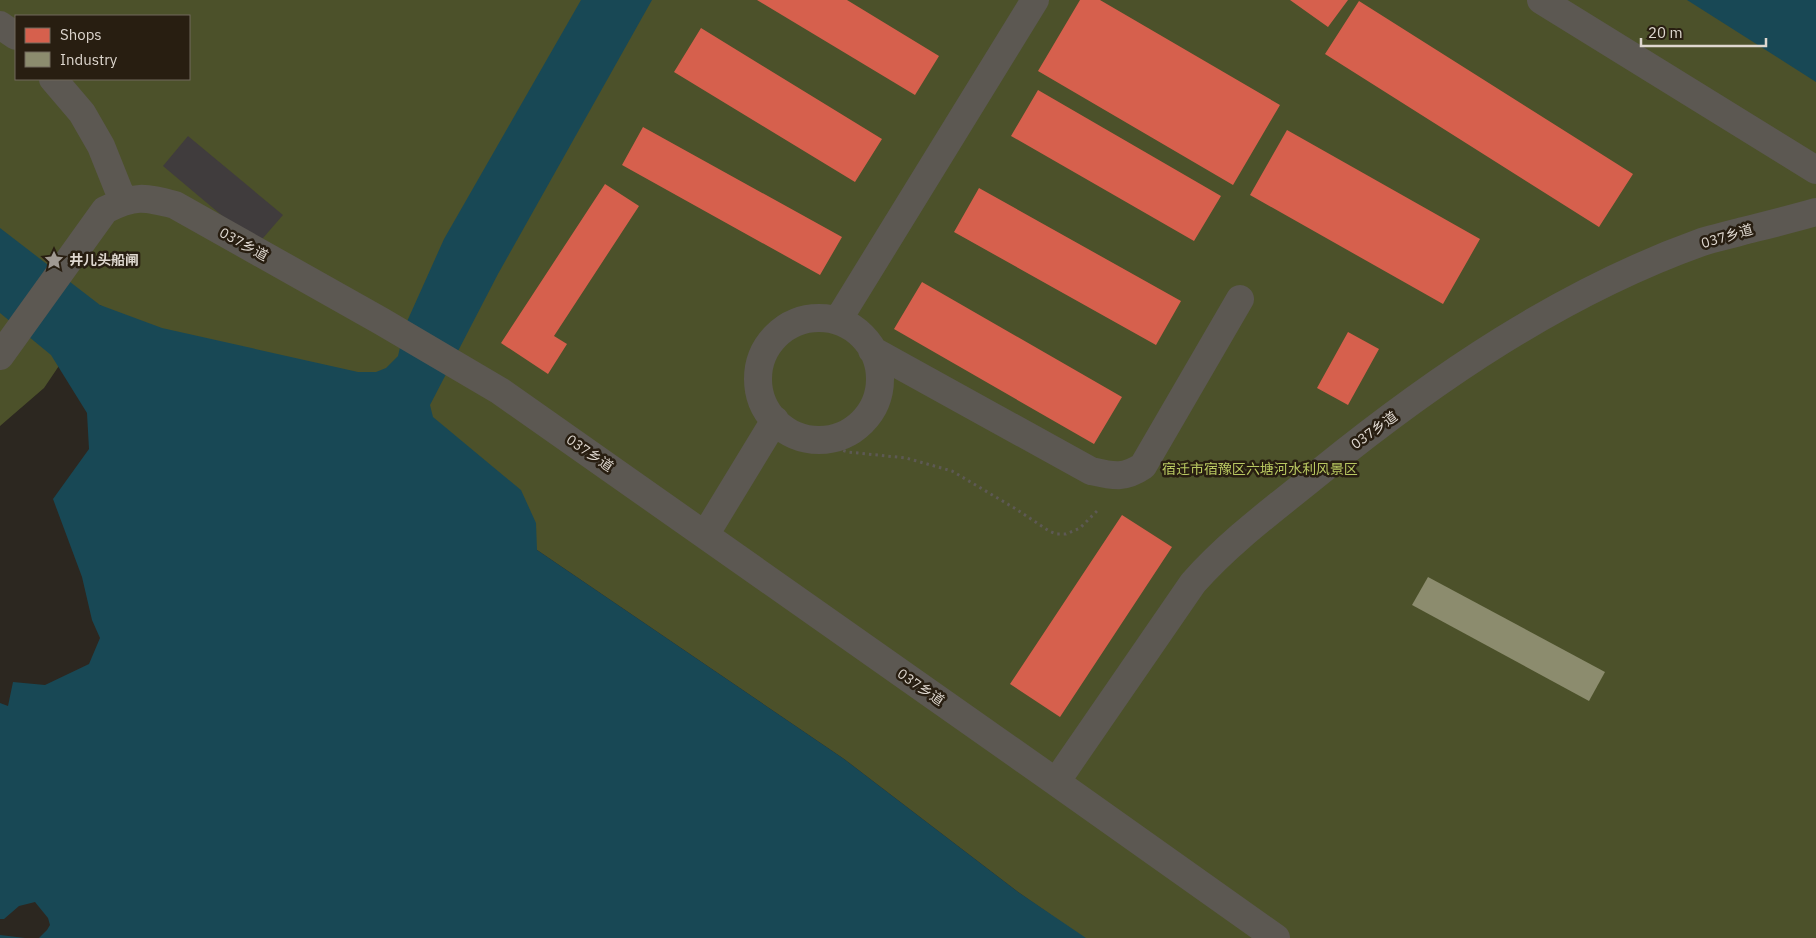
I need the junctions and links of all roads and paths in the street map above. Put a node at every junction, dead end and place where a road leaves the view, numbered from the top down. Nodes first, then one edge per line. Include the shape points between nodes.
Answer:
1 (1035, 0) edge
2 (1541, 0) edge
3 (0, 25) edge
4 (15, 35) edge
5 (54, 80) edge
6 (1816, 170) edge
7 (123, 201) junction
8 (1816, 212) edge
9 (1240, 299) dead end
10 (838, 320) junction
11 (872, 350) junction
12 (2, 354) edge
13 (775, 420) junction
14 (801, 437) junction
15 (1125, 476) junction
16 (705, 535) junction
17 (1056, 782) junction
18 (1276, 938) edge

1 - 10 street
2 - 6 street
3 - 4 street
5 - 7 street via 82,113 101,146
7 - 12 street, 037乡道 via 105,210
7 - 16 street, 037乡道 via 147,198 175,205 460,366
8 - 17 street, 037乡道 via 1704,242 1626,273 1482,352 1349,448 1213,561 1194,583
9 - 15 street via 1143,466
10 - 11 street via 867,340
10 - 13 street via 817,318 796,322 778,333 763,352 758,372 759,393
11 - 14 street via 877,358 880,388 874,408 860,424 842,436 822,440
11 - 15 street via 1092,471
13 - 14 street
13 - 16 street
14 - 15 path via 848,452 906,458 952,471 1056,534 1080,528
16 - 17 street, 037乡道
17 - 18 street

